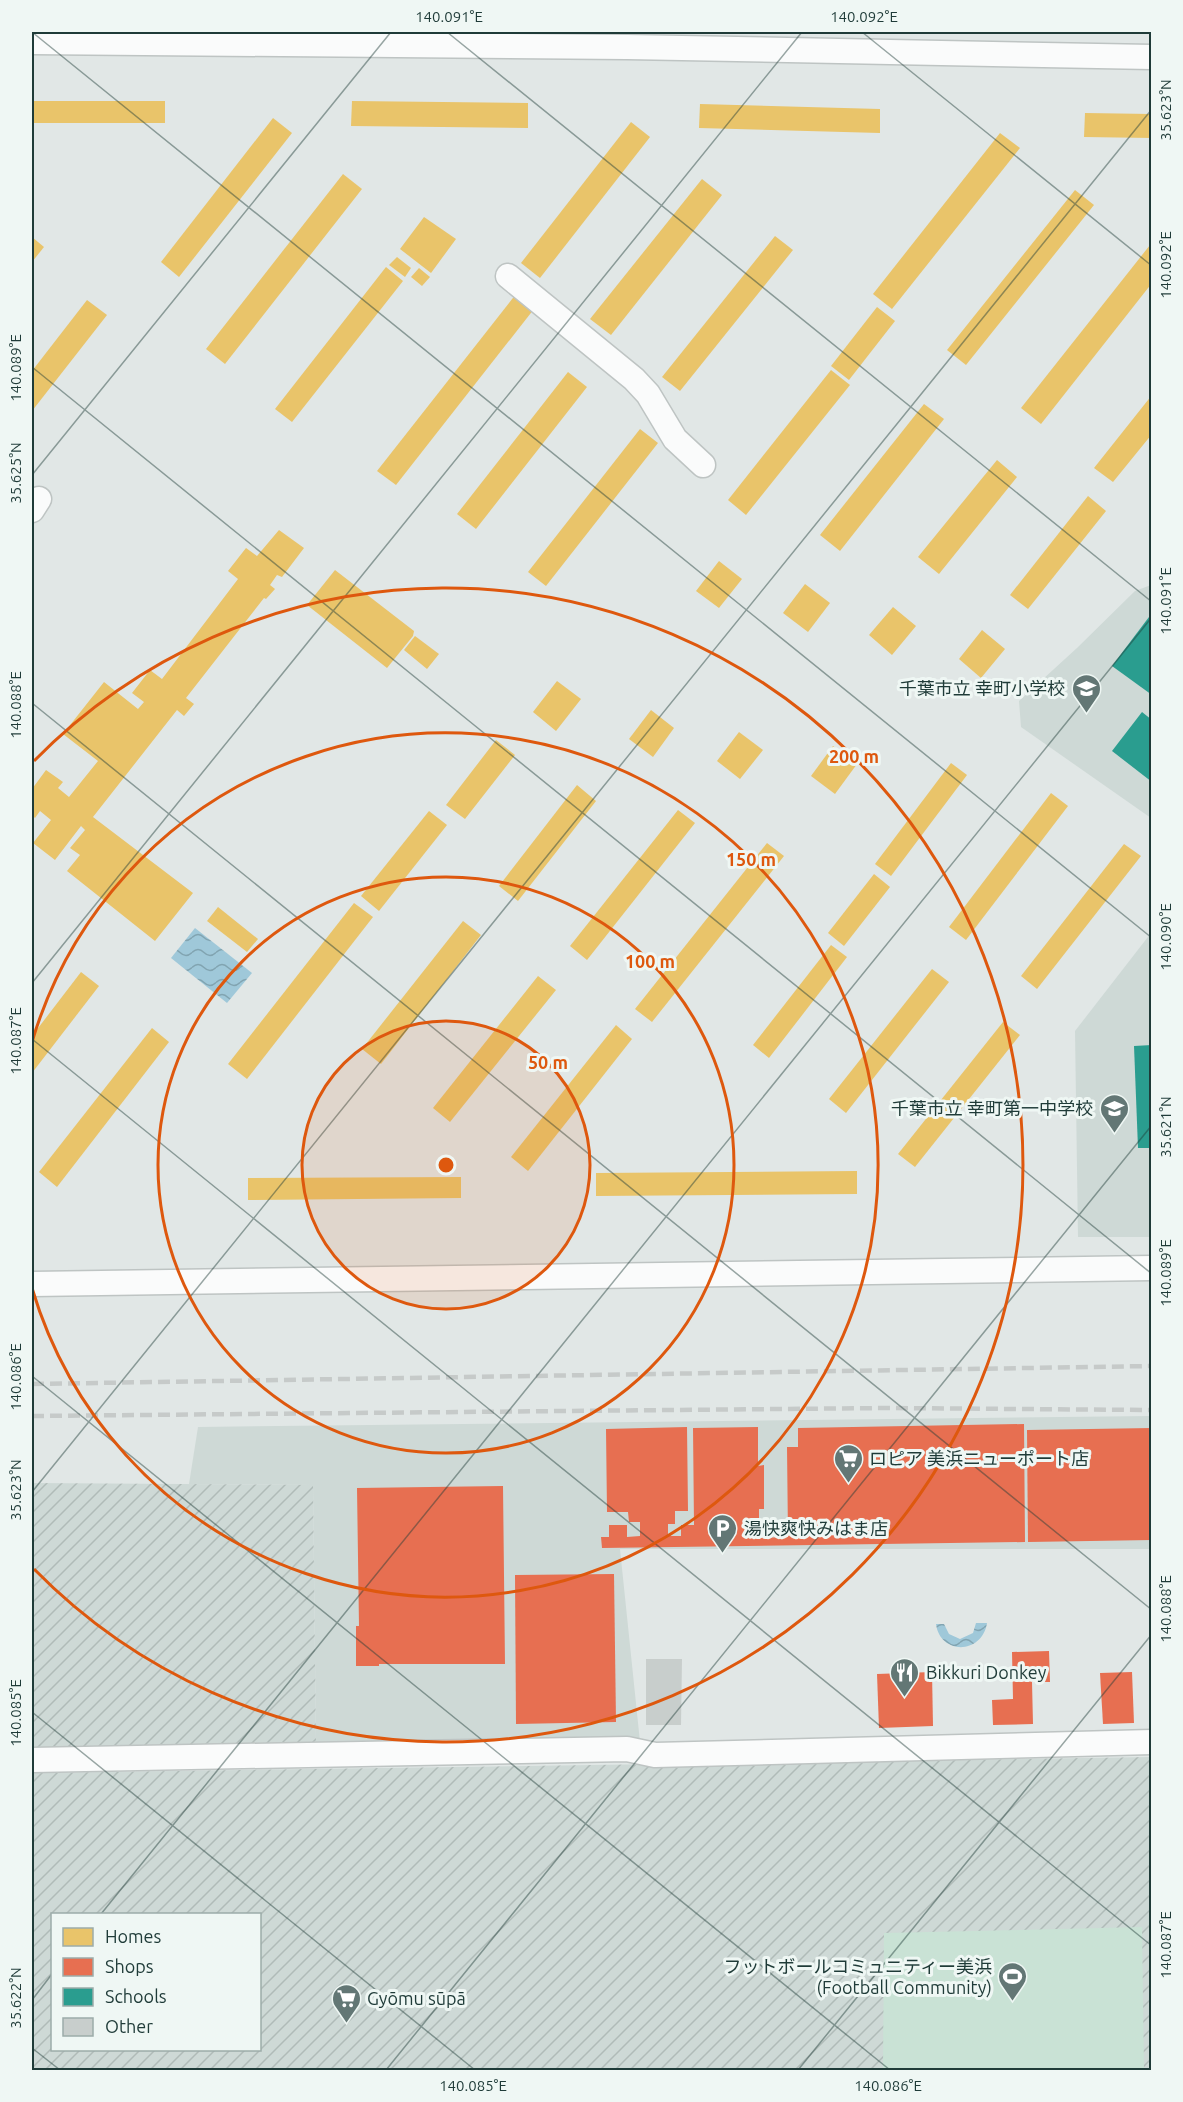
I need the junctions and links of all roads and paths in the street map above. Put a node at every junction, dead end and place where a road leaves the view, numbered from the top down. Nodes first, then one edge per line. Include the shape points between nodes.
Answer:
1 (664, 40) edge
2 (32, 42) edge
3 (1152, 57) edge
4 (508, 276) dead end
5 (703, 465) dead end
6 (1152, 1268) edge
7 (32, 1284) edge
8 (1152, 1742) edge
9 (32, 1761) edge

1 - 2 street
1 - 3 street
4 - 5 street via 634,379 648,394 675,439
6 - 7 street
8 - 9 street via 655,1755 627,1749

